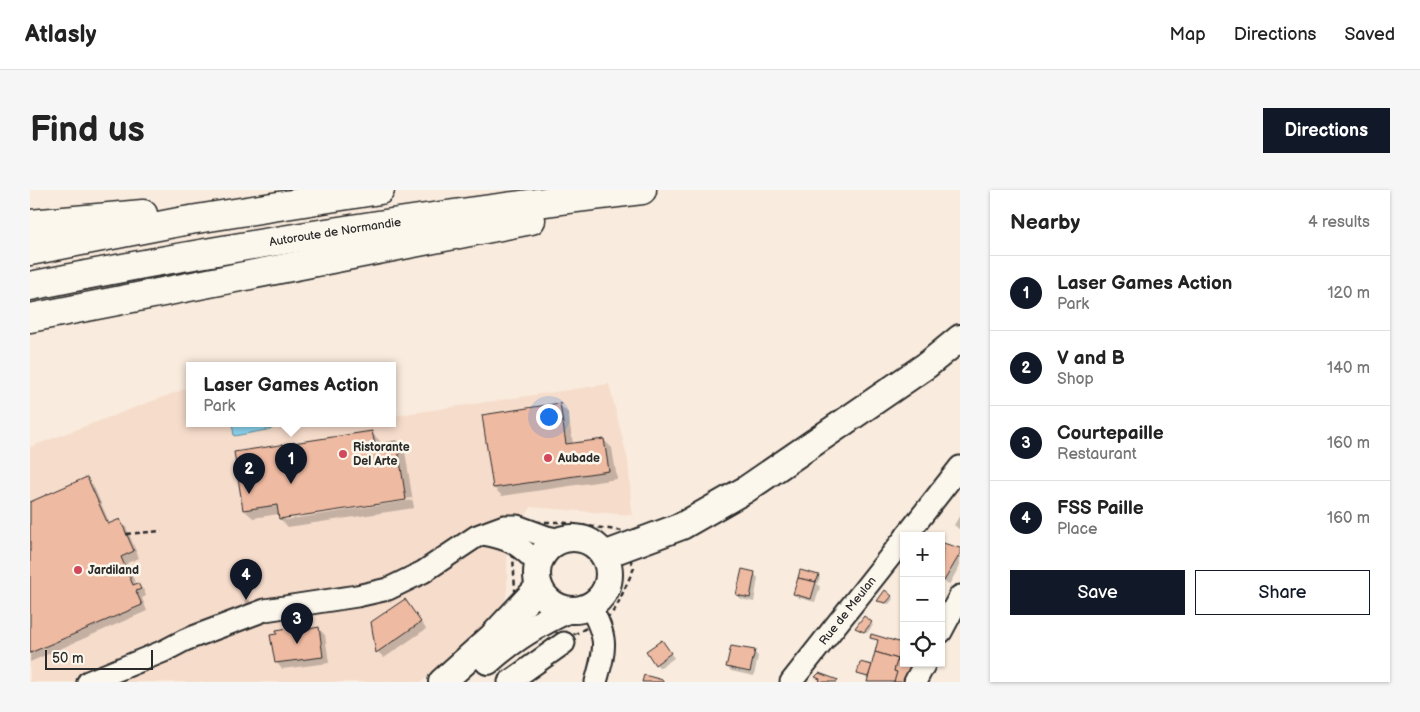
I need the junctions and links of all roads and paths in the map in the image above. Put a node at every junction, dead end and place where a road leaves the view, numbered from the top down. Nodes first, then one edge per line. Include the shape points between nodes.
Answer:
1 (380, 190) edge
2 (642, 190) edge
3 (582, 197) junction
4 (184, 221) junction
5 (30, 224) edge
6 (30, 251) edge
7 (206, 285) junction
8 (30, 286) edge
9 (30, 318) edge
10 (30, 333) edge
11 (960, 338) edge
12 (960, 467) edge
13 (533, 526) dead end
14 (162, 530) dead end
15 (909, 532) edge
16 (126, 534) dead end
17 (483, 534) junction
18 (624, 534) dead end
19 (562, 540) junction
20 (900, 543) edge
21 (516, 549) dead end
22 (604, 555) junction
23 (634, 563) dead end
24 (532, 583) junction
25 (960, 596) edge
26 (588, 611) junction
27 (945, 624) edge
28 (564, 644) dead end
29 (923, 667) edge
30 (88, 682) edge
31 (442, 682) edge
32 (466, 682) edge
33 (509, 682) edge
34 (596, 682) edge
35 (791, 682) edge
36 (915, 682) edge

1 - 4 highway
2 - 3 highway, Autoroute de Normandie
3 - 7 highway via 544,217
3 - 8 highway, Autoroute de Normandie via 290,238
4 - 5 highway via 140,213
4 - 6 highway
7 - 9 highway
7 - 10 highway via 157,302
11 - 22 main road via 927,365 744,490 682,526
12 - 15 street, Rue de Meulan
13 - 18 path via 540,521 560,522 621,529
14 - 16 path
17 - 19 street via 504,526 517,526
17 - 24 street via 508,539 519,545
17 - 30 street via 423,572 388,589 265,610 184,640
19 - 22 main road via 586,540
19 - 24 main road via 543,553
20 - 35 street, Rue de Meulan
21 - 24 path via 513,556 514,590
22 - 26 main road via 609,578 606,589
23 - 26 path via 616,608
24 - 26 main road via 548,601
24 - 31 main road via 492,637
25 - 27 street
26 - 32 main road via 531,628 505,646
26 - 34 street via 604,638 605,647
28 - 33 street
29 - 36 street

